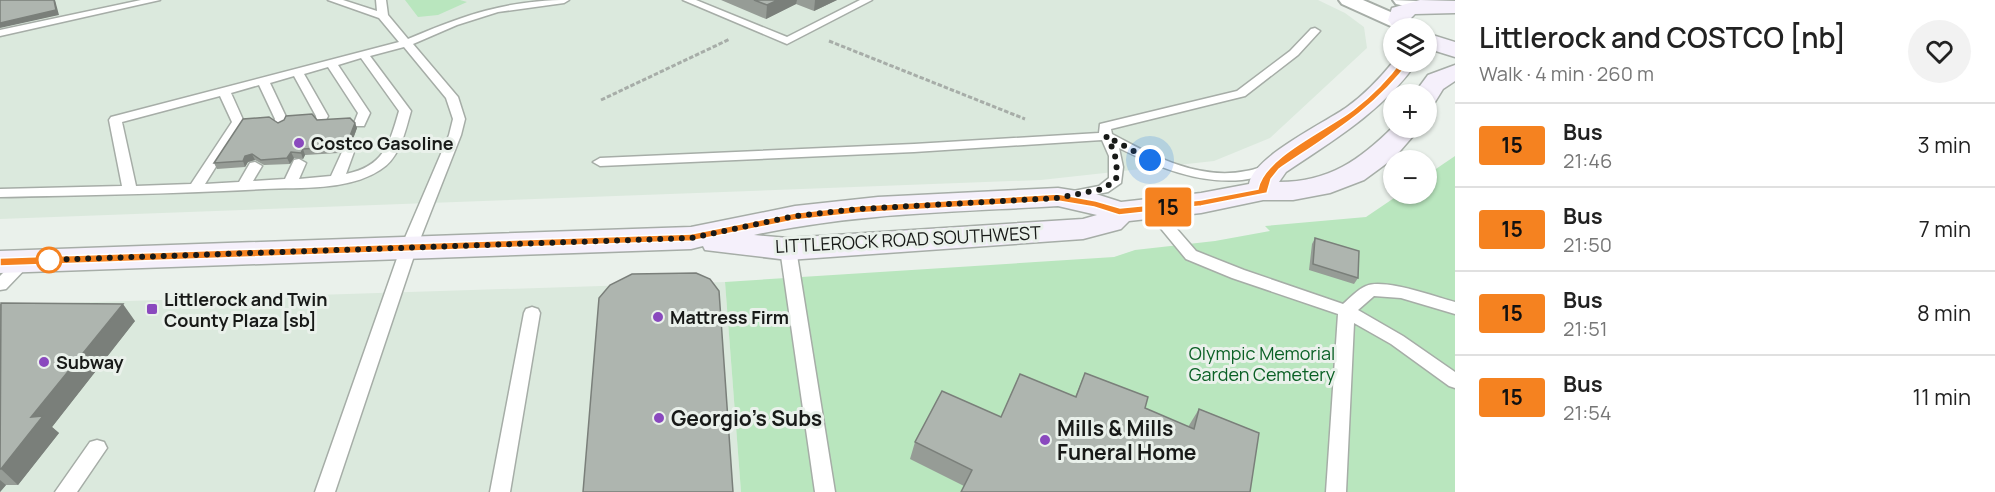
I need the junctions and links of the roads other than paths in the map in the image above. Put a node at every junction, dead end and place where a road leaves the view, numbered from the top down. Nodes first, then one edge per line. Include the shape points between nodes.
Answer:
1 (155, 0) edge
2 (333, 0) edge
3 (381, 0) edge
4 (564, 0) edge
5 (688, 0) edge
6 (867, 0) edge
7 (1348, 0) edge
8 (1402, 0) edge
9 (1446, 7) edge
10 (383, 16) junction
11 (1385, 18) edge
12 (1399, 18) edge
13 (1316, 31) dead end
14 (0, 33) edge
15 (406, 43) junction
16 (1437, 44) edge
17 (1455, 50) edge
18 (364, 54) junction
19 (331, 63) junction
20 (297, 72) junction
21 (1398, 72) edge
22 (1455, 72) edge
23 (263, 81) junction
24 (1432, 84) edge
25 (224, 91) junction
26 (321, 119) edge
27 (280, 122) edge
28 (360, 123) dead end
29 (1106, 136) junction
30 (1397, 138) edge
31 (348, 152) dead end
32 (600, 162) dead end
33 (299, 163) edge
34 (255, 166) edge
35 (337, 179) junction
36 (1269, 179) junction
37 (290, 183) junction
38 (244, 186) junction
39 (130, 189) junction
40 (195, 189) junction
41 (0, 193) edge
42 (1058, 198) junction
43 (1135, 210) junction
44 (691, 238) junction
45 (409, 247) junction
46 (788, 249) junction
47 (12, 261) edge
48 (0, 285) edge
49 (1455, 309) edge
50 (1346, 311) junction
51 (531, 312) dead end
52 (1455, 381) edge
53 (97, 448) dead end
54 (65, 492) edge
55 (325, 492) edge
56 (500, 492) edge
57 (825, 492) edge
58 (1336, 492) edge

1 - 14 lane
2 - 10 lane
3 - 10 lane
4 - 15 lane via 475,15
5 - 6 lane via 787,41
7 - 11 street
8 - 9 street
9 - 12 main road via 1408,9
10 - 15 lane
13 - 29 lane via 1241,94 1104,127
15 - 18 lane
15 - 45 lane via 452,97 459,119
16 - 17 main road
18 - 19 lane
18 - 35 lane via 405,111 387,159 366,172
19 - 20 lane
19 - 28 lane via 364,113
20 - 23 lane
20 - 26 lane
21 - 36 main road, LITTLEROCK ROAD SOUTHWEST via 1358,111
22 - 24 main road
23 - 25 lane
23 - 27 lane
25 - 39 lane via 116,120
25 - 40 lane via 237,122
29 - 32 lane
29 - 36 lane via 1176,169 1213,176
29 - 42 lane via 1116,152 1116,180 1103,189
30 - 36 main road, LITTLEROCK ROAD SOUTHWEST via 1354,174 1337,181 1293,191
31 - 35 lane
33 - 37 lane
34 - 38 lane
35 - 37 lane
36 - 43 main road, LITTLEROCK ROAD SOUTHWEST via 1201,203
37 - 38 lane
38 - 40 lane
39 - 40 lane
39 - 41 lane
42 - 43 main road, LITTLEROCK ROAD SOUTHWEST
42 - 44 main road, LITTLEROCK ROAD SOUTHWEST via 795,216
43 - 46 main road, LITTLEROCK ROAD SOUTHWEST via 1083,229
43 - 50 lane via 1191,255
44 - 45 main road, LITTLEROCK ROAD SOUTHWEST
44 - 46 main road, LITTLEROCK ROAD SOUTHWEST
45 - 47 main road, LITTLEROCK ROAD SOUTHWEST
45 - 55 lane
46 - 57 lane
47 - 48 lane
49 - 50 lane via 1401,292 1370,290
50 - 52 lane via 1397,340
50 - 58 lane
51 - 56 lane
53 - 54 lane

